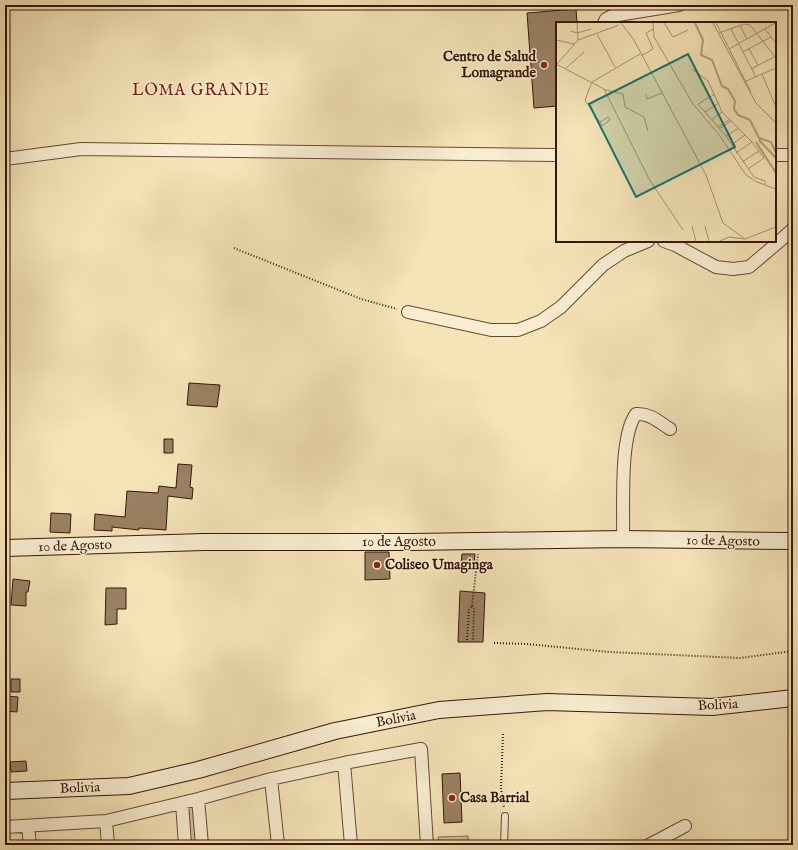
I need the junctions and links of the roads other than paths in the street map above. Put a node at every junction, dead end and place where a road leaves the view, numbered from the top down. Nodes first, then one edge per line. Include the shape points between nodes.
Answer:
1 (679, 5) edge
2 (640, 17) edge
3 (604, 22) edge
4 (556, 155) edge
5 (776, 155) edge
6 (793, 155) edge
7 (5, 159) edge
8 (793, 228) edge
9 (646, 242) edge
10 (667, 242) edge
11 (408, 312) road end
12 (670, 429) dead end
13 (623, 540) junction
14 (793, 541) edge
15 (5, 548) edge
16 (793, 698) edge
17 (344, 763) junction
18 (271, 779) junction
19 (5, 791) edge
20 (198, 799) junction
21 (182, 802) junction
22 (506, 816) road end
23 (106, 822) junction
24 (28, 826) junction
25 (685, 826) dead end
26 (5, 827) edge
27 (30, 845) edge
28 (108, 845) edge
29 (185, 845) edge
30 (202, 845) edge
31 (278, 845) edge
32 (351, 845) edge
33 (427, 845) edge
34 (504, 845) edge
35 (649, 845) edge

1 - 2 street
2 - 3 street via 612,16
4 - 7 street via 81,148
5 - 6 street
8 - 10 street via 749,267 733,269 716,267
9 - 11 street via 624,251 603,265 561,307 541,321 518,330 491,330
12 - 13 street via 643,413 636,414 630,426 624,458
13 - 14 street, 10 de Agosto
13 - 15 street, 10 de Agosto via 204,542
16 - 19 street, Bolivia via 712,707 547,702 439,710 335,730 198,770 129,786
17 - 18 street
17 - 32 street
17 - 33 street via 421,749
18 - 20 street
18 - 31 street
20 - 21 street
20 - 30 street
21 - 23 street
21 - 29 street
22 - 34 lane
23 - 24 street
23 - 28 street
24 - 26 street
24 - 27 street
25 - 35 street

